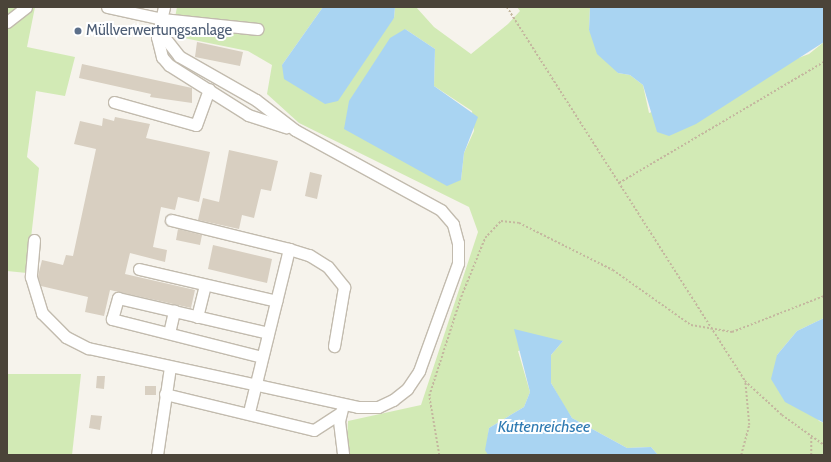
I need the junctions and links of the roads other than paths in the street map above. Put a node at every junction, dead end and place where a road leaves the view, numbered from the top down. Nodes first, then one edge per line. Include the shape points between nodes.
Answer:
1 (26, 7) edge
2 (107, 7) edge
3 (164, 7) edge
4 (7, 22) edge
5 (162, 22) junction
6 (256, 29) dead end
7 (208, 89) junction
8 (114, 102) dead end
9 (295, 130) junction
10 (171, 220) dead end
11 (34, 240) dead end
12 (289, 249) junction
13 (139, 269) dead end
14 (205, 285) junction
15 (276, 301) junction
16 (174, 311) junction
17 (197, 317) junction
18 (169, 333) junction
19 (268, 333) junction
20 (334, 346) dead end
21 (262, 357) junction
22 (170, 367) junction
23 (254, 386) junction
24 (165, 394) junction
25 (342, 409) junction
26 (249, 412) junction
27 (157, 455) edge
28 (343, 455) edge

1 - 4 street
2 - 5 street
3 - 5 street
5 - 6 street
5 - 7 street via 156,37 162,57
5 - 9 street via 164,38 179,56 256,100
7 - 8 street via 196,125
7 - 9 street via 248,115
9 - 25 street via 442,210 453,224 458,243 458,263 419,371 407,389 378,407
10 - 12 street
11 - 22 street via 31,277 34,295 52,326 88,348
12 - 15 street
12 - 20 street via 309,255 328,266 344,288
13 - 14 street
14 - 15 street
14 - 17 street
15 - 19 street
16 - 17 street
16 - 18 street
16 - 18 street via 118,298 112,319
17 - 19 street
18 - 21 street
19 - 21 street
21 - 23 street
22 - 23 street
22 - 24 street
23 - 25 street
23 - 26 street
24 - 26 street
24 - 27 street
25 - 26 street via 314,430
25 - 28 street

